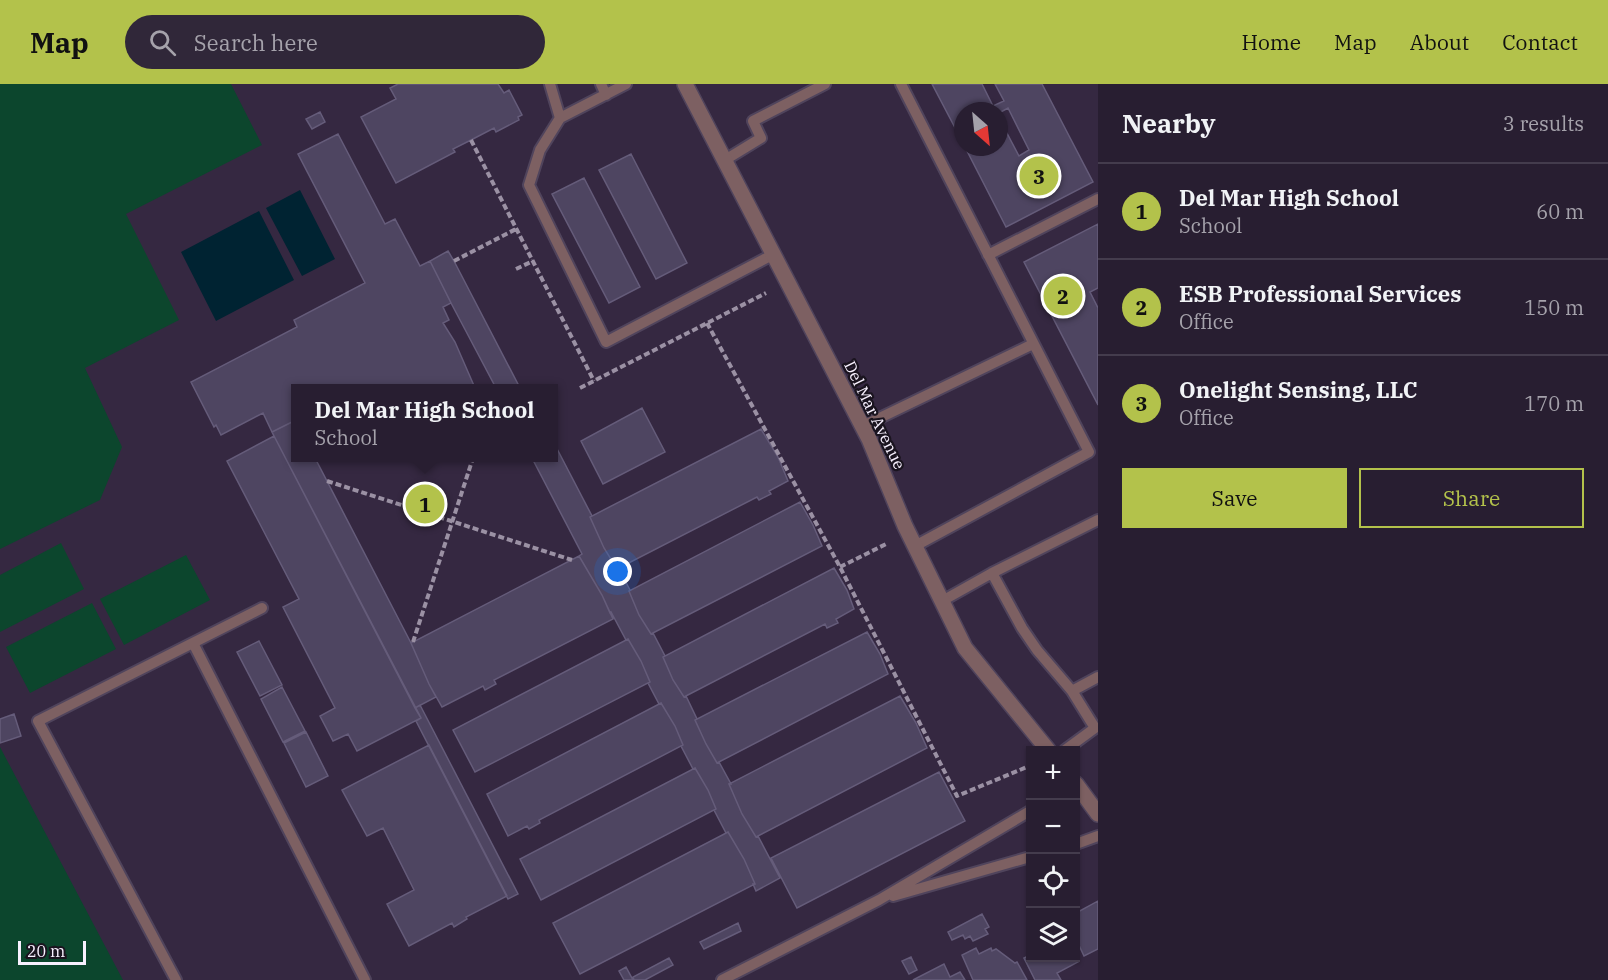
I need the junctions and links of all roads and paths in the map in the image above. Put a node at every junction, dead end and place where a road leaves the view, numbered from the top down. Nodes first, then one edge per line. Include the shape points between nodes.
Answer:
1 (549, 84) edge
2 (601, 84) edge
3 (626, 84) edge
4 (686, 84) edge
5 (825, 84) edge
6 (901, 84) edge
7 (606, 95) junction
8 (560, 118) junction
9 (471, 140) dead end
10 (725, 160) junction
11 (1098, 199) edge
12 (516, 229) junction
13 (774, 254) junction
14 (988, 255) junction
15 (454, 261) dead end
16 (532, 261) junction
17 (516, 269) dead end
18 (766, 293) dead end
19 (707, 323) junction
20 (1033, 344) junction
21 (594, 381) junction
22 (580, 388) dead end
23 (863, 426) junction
24 (472, 462) edge
25 (327, 481) dead end
26 (1098, 520) edge
27 (453, 521) junction
28 (886, 544) dead end
29 (915, 546) junction
30 (572, 560) dead end
31 (840, 567) junction
32 (992, 573) junction
33 (942, 601) junction
34 (262, 608) dead end
35 (413, 642) dead end
36 (193, 643) junction
37 (1098, 677) edge
38 (1072, 690) junction
39 (1045, 746) edge
40 (1070, 746) edge
41 (1026, 767) edge
42 (1080, 789) edge
43 (1026, 814) edge
44 (1098, 814) edge
45 (1098, 836) edge
46 (1080, 843) edge
47 (1026, 858) edge
48 (879, 900) junction
49 (176, 980) edge
50 (365, 980) edge
51 (722, 980) edge

1 - 8 lane
2 - 7 lane
3 - 7 lane
4 - 10 street, Del Mar Avenue
5 - 10 lane via 753,121 762,138
6 - 14 lane
7 - 8 lane
8 - 13 lane via 540,150 529,185 606,342
9 - 12 path
10 - 13 street, Del Mar Avenue
11 - 14 lane
12 - 15 path
12 - 16 path
13 - 23 street, Del Mar Avenue
14 - 20 lane
16 - 17 path
16 - 21 path
18 - 19 path
19 - 21 path
19 - 31 path
20 - 23 lane
20 - 29 lane via 1089,452
21 - 22 path
23 - 29 street, Del Mar Avenue
24 - 27 path
25 - 27 path
26 - 32 lane
27 - 30 path
27 - 35 path
28 - 31 path
29 - 33 street, Del Mar Avenue
31 - 41 path via 957,796
32 - 33 lane
32 - 38 lane via 1037,650
33 - 39 street, Del Mar Avenue via 965,648
34 - 36 lane
36 - 49 lane via 38,721
36 - 50 lane
37 - 38 lane
38 - 40 lane via 1095,728
42 - 44 street
43 - 48 lane
45 - 46 lane
47 - 48 lane
48 - 51 lane

